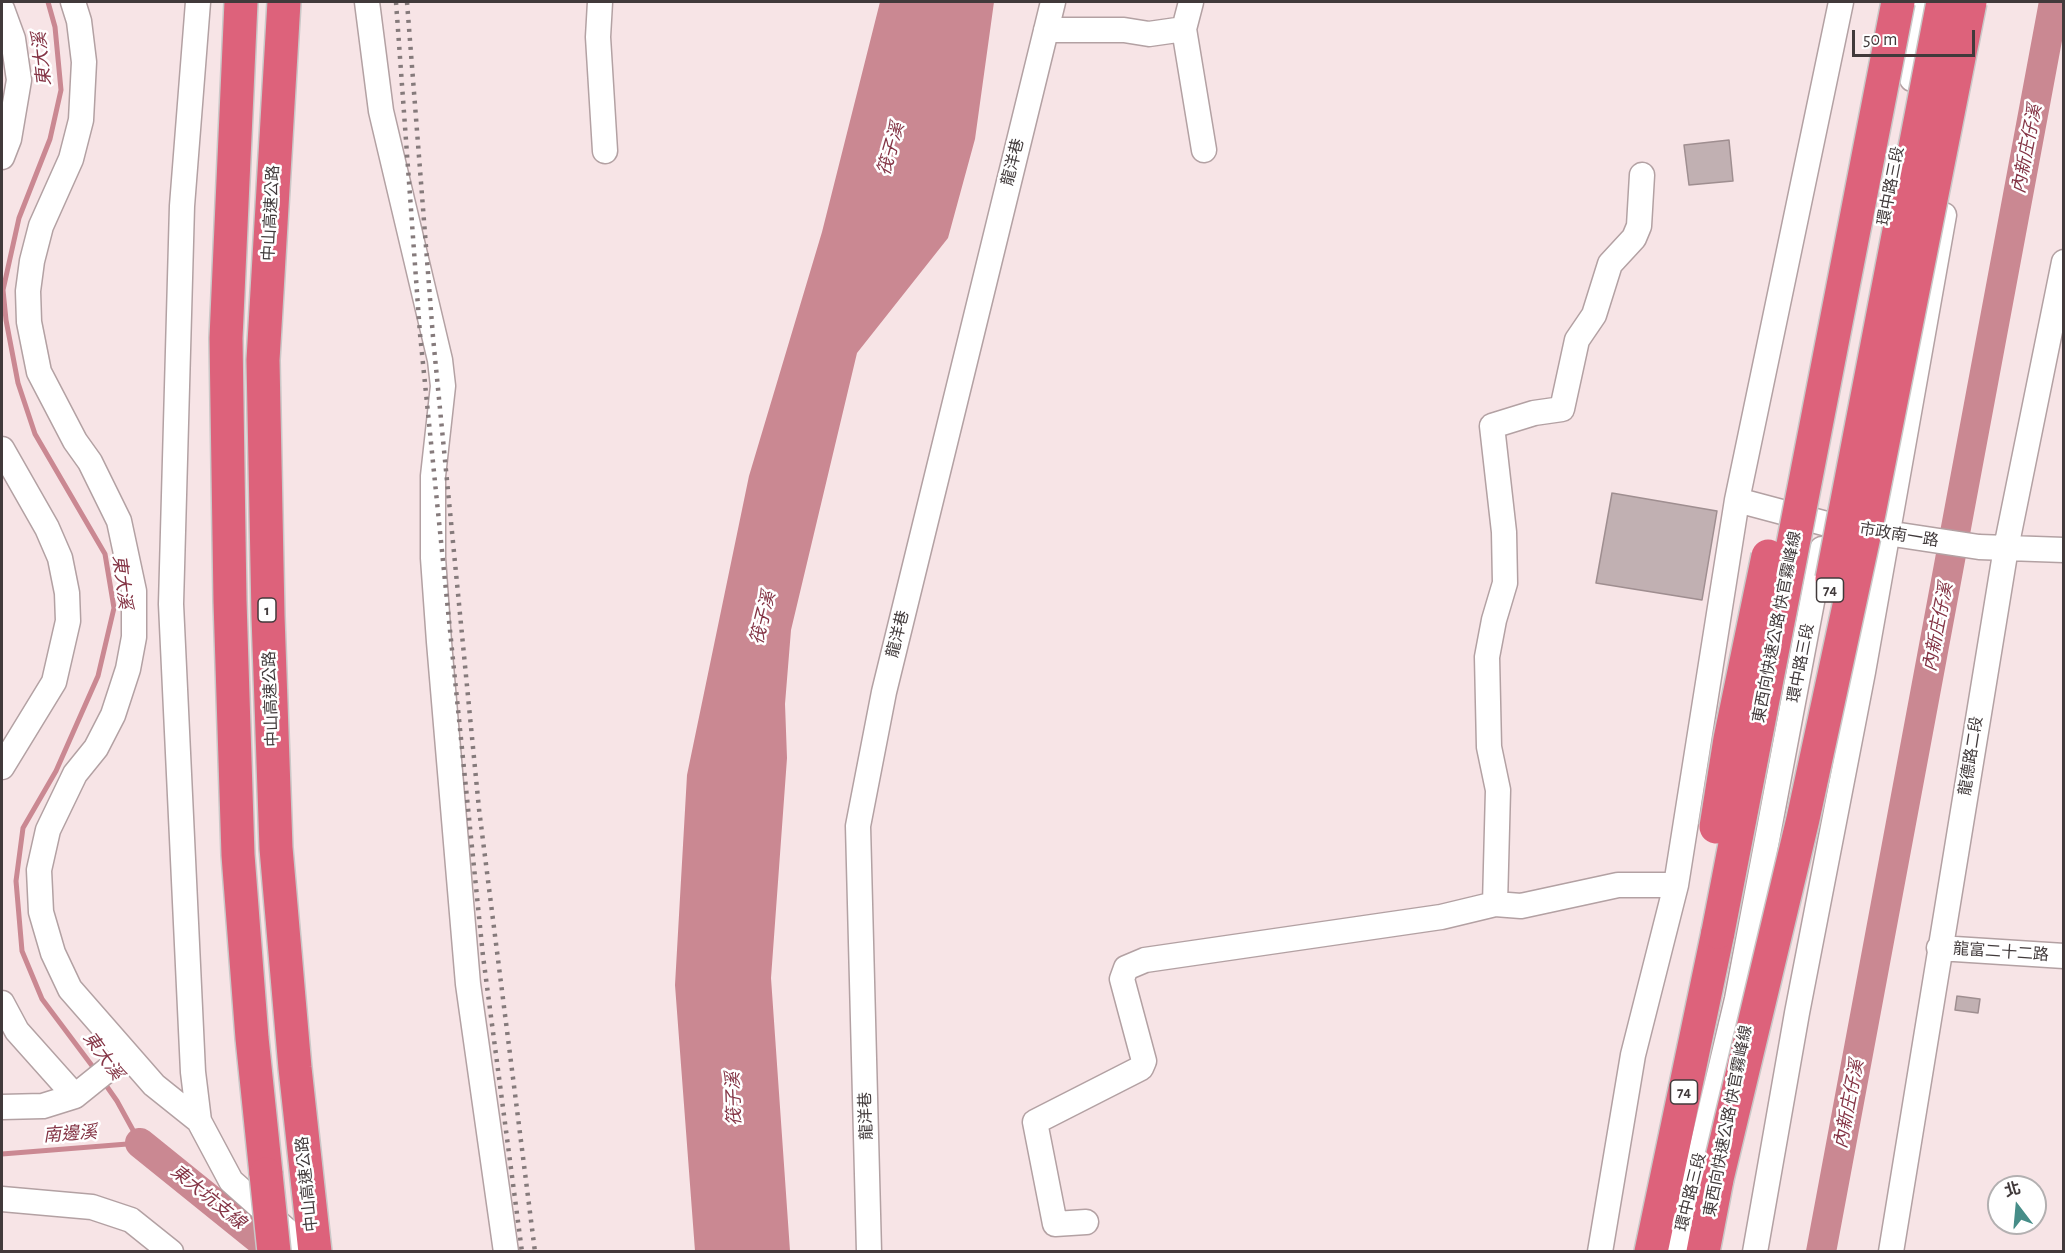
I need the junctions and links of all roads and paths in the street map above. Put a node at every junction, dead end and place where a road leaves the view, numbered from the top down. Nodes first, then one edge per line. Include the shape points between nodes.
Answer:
1 (72, 2) edge
2 (198, 2) edge
3 (241, 2) edge
4 (284, 2) edge
5 (367, 2) edge
6 (600, 2) edge
7 (1053, 2) edge
8 (1191, 2) edge
9 (1841, 2) edge
10 (1877, 2) edge
11 (1898, 2) edge
12 (1913, 2) edge
13 (1926, 2) edge
14 (1943, 2) edge
15 (1970, 2) edge
16 (1982, 2) edge
17 (2, 9) edge
18 (1184, 29) junction
19 (1046, 30) junction
20 (1204, 150) dead end
21 (605, 151) dead end
22 (2, 157) edge
23 (1642, 175) dead end
24 (2064, 262) edge
25 (2, 449) edge
26 (1737, 500) junction
27 (1820, 523) junction
28 (1899, 535) junction
29 (2006, 548) junction
30 (2064, 550) edge
31 (2, 767) edge
32 (1676, 885) junction
33 (1495, 904) junction
34 (1718, 932) junction
35 (1939, 948) junction
36 (2064, 956) edge
37 (2, 1003) edge
38 (126, 1055) junction
39 (295, 1068) junction
40 (75, 1096) junction
41 (2, 1107) edge
42 (199, 1121) junction
43 (1717, 1179) junction
44 (2, 1199) edge
45 (1086, 1222) dead end
46 (325, 1248) edge
47 (171, 1251) edge
48 (274, 1251) edge
49 (506, 1251) edge
50 (869, 1251) edge
51 (1600, 1251) edge
52 (1651, 1251) edge
53 (1664, 1251) edge
54 (1677, 1251) edge
55 (1703, 1251) edge
56 (1755, 1251) edge
57 (1891, 1251) edge

1 - 38 street via 79,21 84,62 82,108 71,159 41,226 32,261 29,322 39,372 119,521 134,591 134,637 113,715 62,797 48,831 39,870 44,923 53,953 70,988
2 - 42 street via 182,218 171,604 193,1072
3 - 48 highway, bridge via 226,339 230,589 238,855
4 - 39 highway, 中山高速公路 / 1 via 263,360 276,848
5 - 49 street via 381,111 443,386 433,476 438,630 468,984
6 - 21 street via 598,37
7 - 19 street, 龍洋巷
8 - 18 street
9 - 26 street
10 - 34 highway, bridge via 1873,47 1730,739 1712,854
11 - 34 highway, 東西向快速公路 快官霧峰線 / 74, bridge
12 - 27 street, 環中路三段
13 - 27 street, 環中路三段
14 - 43 highway, 東西向快速公路 快官霧峰線 / 74, bridge
15 - 43 highway, bridge via 1869,513 1794,864
16 - 28 street
17 - 22 street via 13,39 19,80 12,128
18 - 19 street via 1149,34 1124,30
18 - 20 street
19 - 50 street, 龍洋巷 via 884,692 858,826
23 - 33 street via 1639,226 1634,238 1610,264 1594,315 1577,340 1562,409 1492,426 1504,532 1505,583 1487,657 1489,747 1498,790
24 - 29 street, 龍德路二段
25 - 31 street via 48,528 60,558 68,621 54,682
26 - 27 street, 市政南一路
26 - 32 street
27 - 28 street, 市政南一路
27 - 53 street, 環中路三段
27 - 54 street, 環中路三段 via 1737,999
28 - 29 street, 市政南一路
28 - 56 street
29 - 30 street, 市政南一路
29 - 35 street, 龍德路二段
32 - 33 street via 1618,885 1521,906
32 - 51 street via 1633,1055
33 - 45 street via 1441,917 1145,960 1126,968 1122,978 1144,1061 1141,1068 1035,1122 1055,1224
34 - 52 highway, 東西向快速公路 快官霧峰線 / 74
35 - 36 street, 龍富二十二路
35 - 57 street, 龍德路二段
37 - 40 street via 17,1031
38 - 40 street
38 - 42 street via 154,1085
39 - 46 highway via 324,1168
39 - 46 highway, 中山高速公路 / 1 via 310,1218
40 - 41 street via 44,1106
42 - 46 street via 231,1180
43 - 55 highway, 東西向快速公路 快官霧峰線 / 74
44 - 47 street via 92,1206 131,1220

